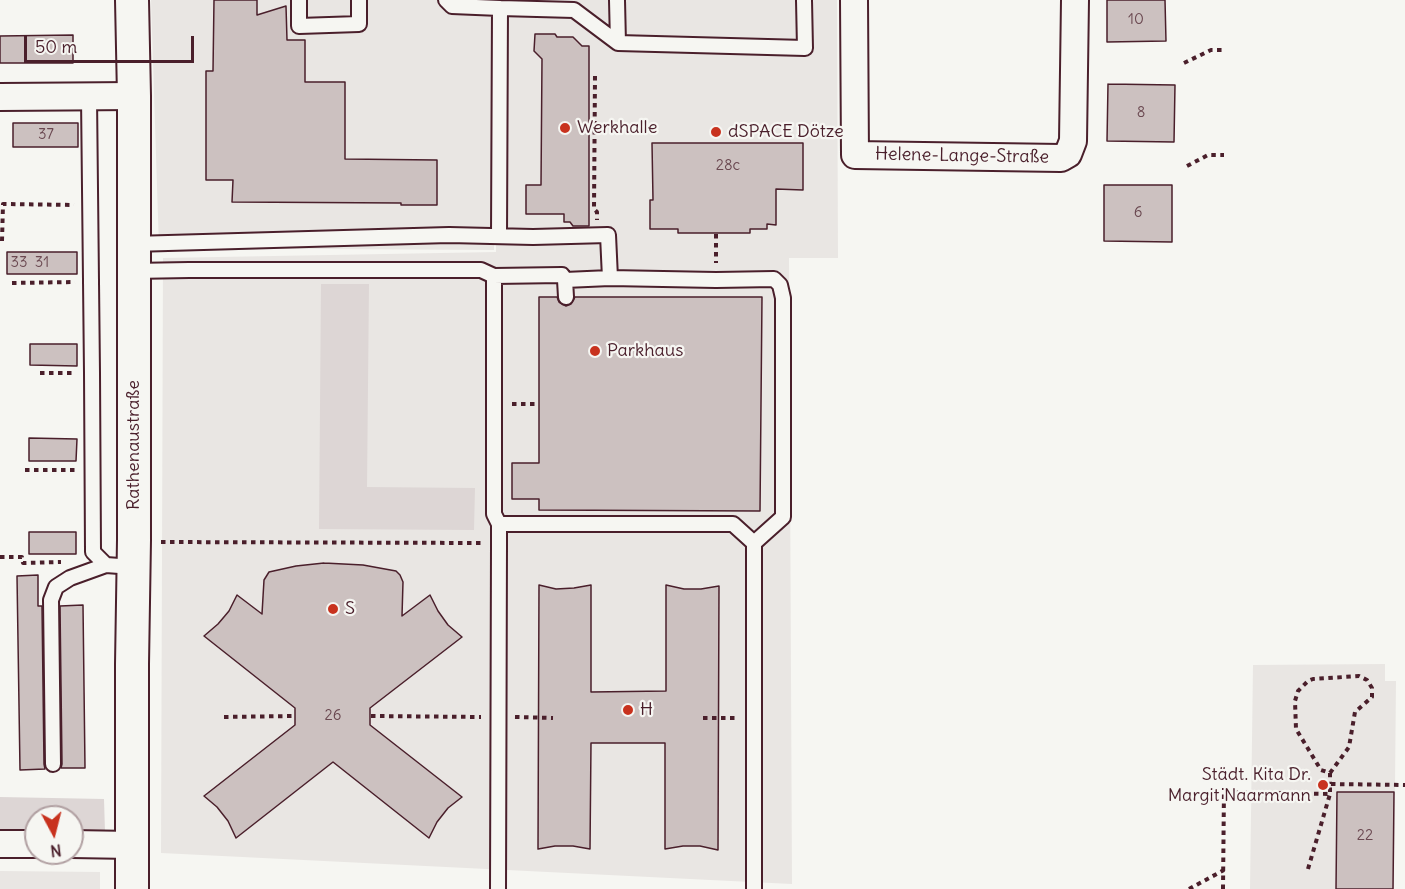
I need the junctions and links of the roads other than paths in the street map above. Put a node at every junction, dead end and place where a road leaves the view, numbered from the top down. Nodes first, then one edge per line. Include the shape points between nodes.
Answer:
1 (132, 0) edge
2 (299, 0) edge
3 (359, 0) edge
4 (446, 0) edge
5 (618, 0) edge
6 (804, 0) edge
7 (854, 0) edge
8 (1075, 0) edge
9 (500, 8) junction
10 (618, 44) junction
11 (134, 96) junction
12 (0, 97) edge
13 (89, 97) junction
14 (500, 236) junction
15 (133, 258) junction
16 (494, 276) junction
17 (610, 278) junction
18 (566, 280) junction
19 (566, 297) dead end
20 (499, 525) junction
21 (754, 543) junction
22 (113, 564) junction
23 (53, 764) dead end
24 (0, 844) edge
25 (24, 844) edge
26 (84, 844) edge
27 (132, 845) junction
28 (132, 889) edge
29 (498, 889) edge
30 (754, 889) edge

1 - 11 street, Rathenaustraße
2 - 3 lane via 299,26 359,24
4 - 9 lane via 452,6
5 - 10 lane
6 - 10 lane via 805,48
7 - 8 street, Helene-Lange-Straße via 855,155 1061,158 1068,154 1073,141
9 - 10 lane via 574,10
9 - 14 lane
11 - 13 street
11 - 15 street, Rathenaustraße
12 - 13 street
13 - 22 lane via 93,552
14 - 15 lane via 449,235
14 - 17 lane via 608,235
15 - 16 lane via 189,270 481,270
15 - 22 street, Rathenaustraße
16 - 18 lane via 562,275
16 - 20 lane via 494,514
17 - 18 lane
17 - 21 lane via 774,279 780,285 783,517
18 - 19 lane
20 - 21 lane via 733,524
20 - 29 lane
21 - 30 lane
22 - 23 lane via 56,586 51,600
22 - 27 street, Rathenaustraße
24 - 25 street
26 - 27 street
27 - 28 street, Rathenaustraße

